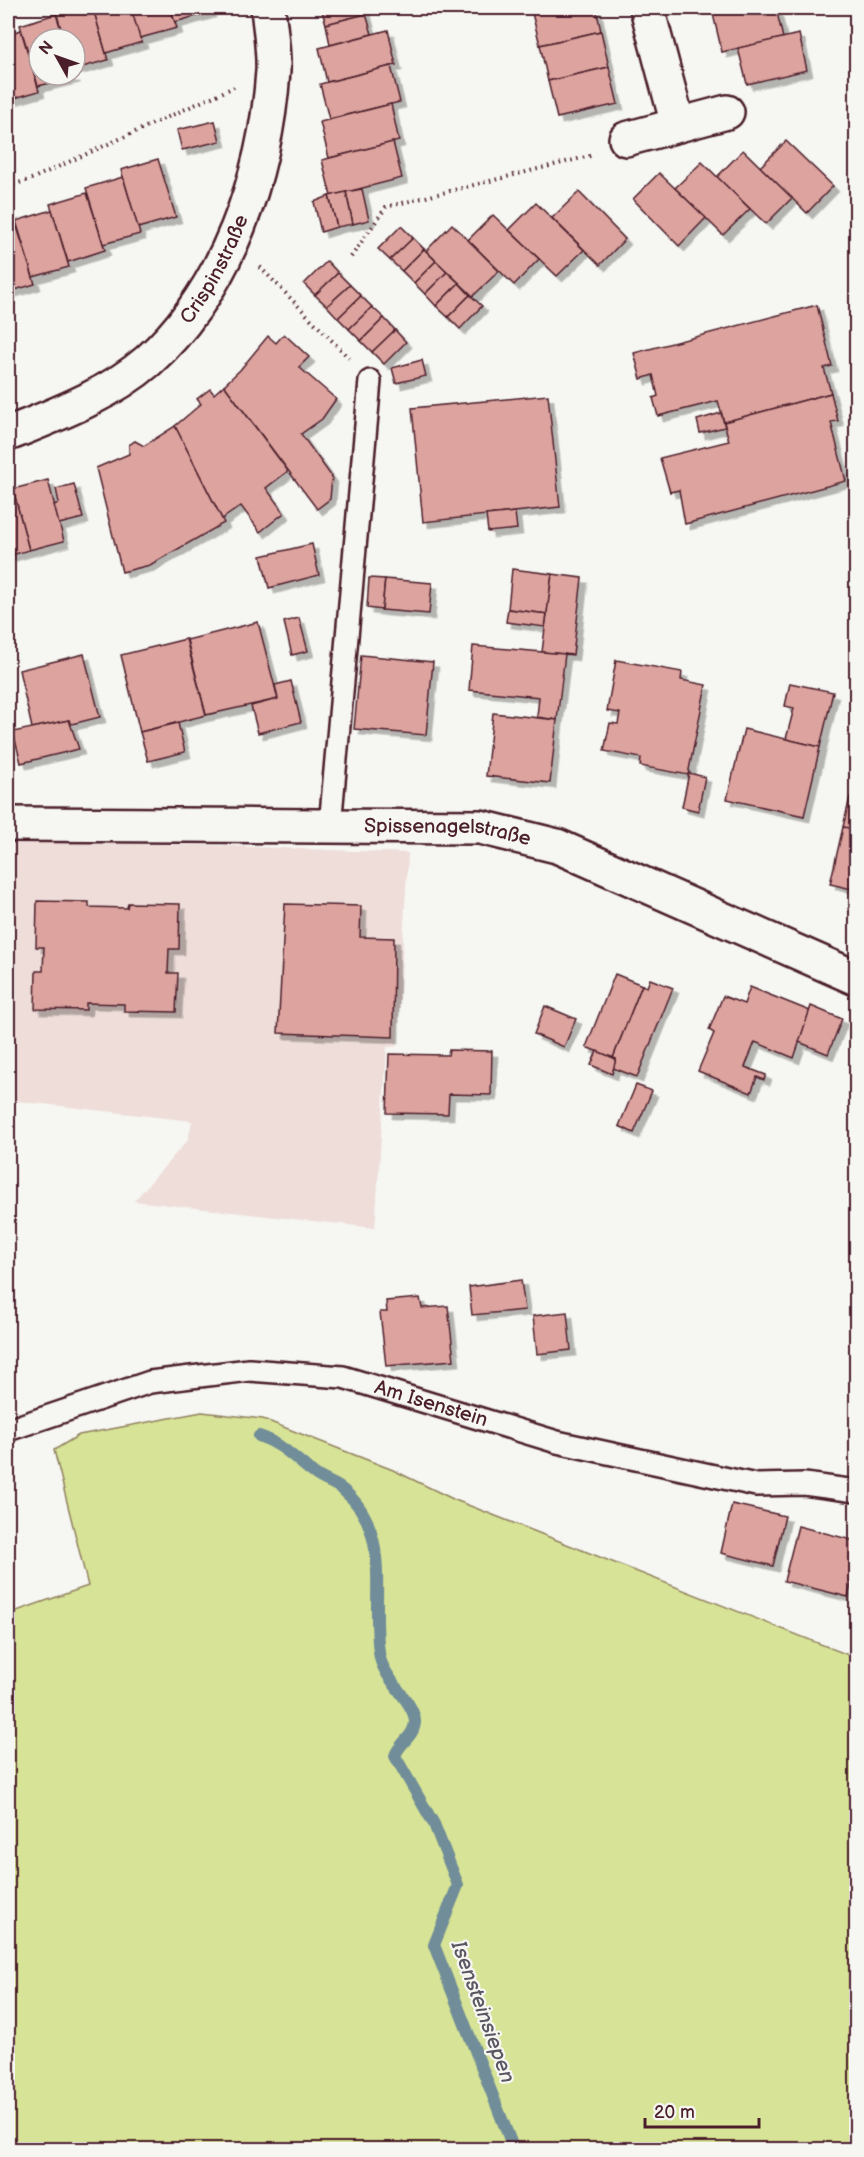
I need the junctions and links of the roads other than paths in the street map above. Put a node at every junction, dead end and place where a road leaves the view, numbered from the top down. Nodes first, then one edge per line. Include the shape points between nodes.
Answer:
1 (268, 8) edge
2 (647, 8) edge
3 (726, 112) dead end
4 (678, 125) junction
5 (626, 139) dead end
6 (370, 381) road end
7 (8, 434) edge
8 (8, 824) edge
9 (330, 826) junction
10 (856, 978) edge
11 (8, 1430) edge
12 (856, 1491) edge

1 - 7 street, Crispinstraße via 273,69 264,136 242,220 195,308 147,361 80,406
2 - 4 street
3 - 4 street
4 - 5 street
6 - 9 lane
8 - 9 street, Spissenagelstraße
9 - 10 street, Spissenagelstraße via 480,827 557,846
11 - 12 lane, Am Isenstein via 150,1382 249,1370 343,1377 557,1442 756,1485 804,1484

